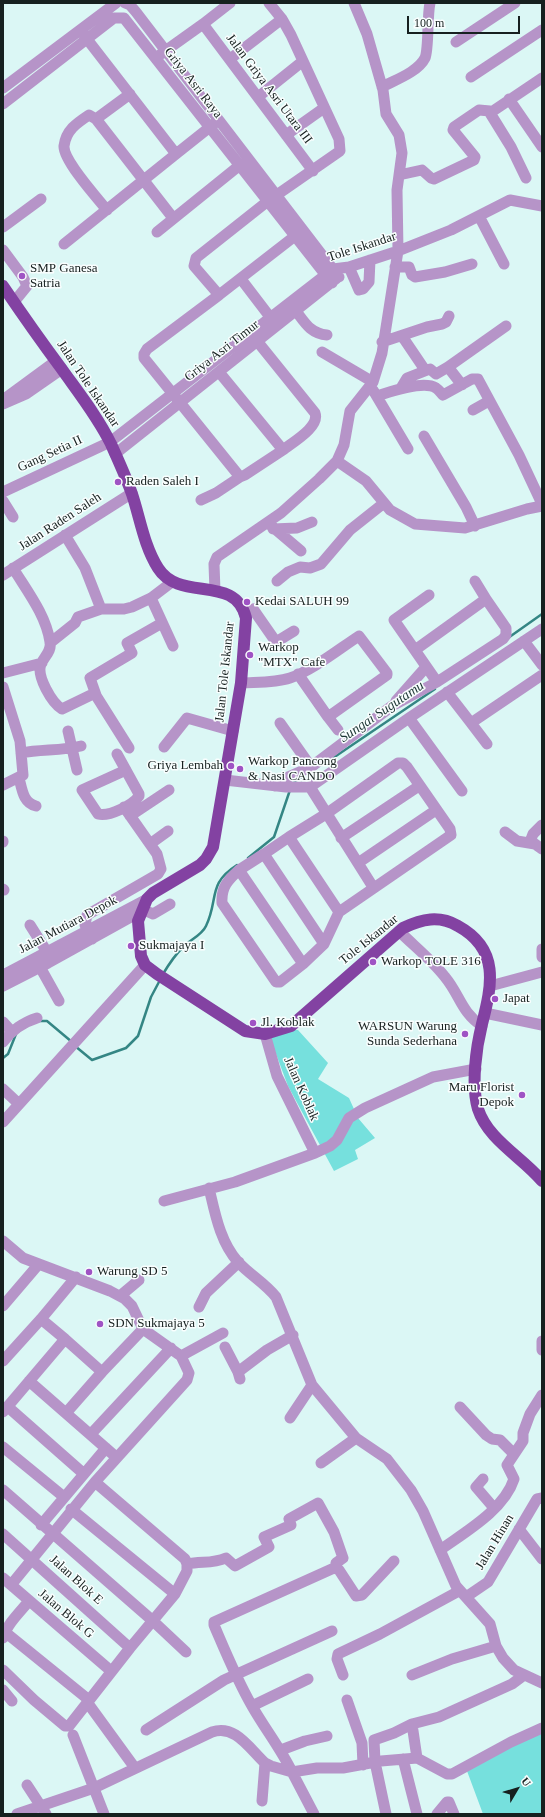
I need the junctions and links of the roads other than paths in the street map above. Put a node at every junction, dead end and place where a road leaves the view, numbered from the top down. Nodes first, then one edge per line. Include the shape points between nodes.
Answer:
1 (116, 3) edge
2 (230, 3) edge
3 (269, 3) edge
4 (354, 3) edge
5 (430, 3) edge
6 (515, 3) edge
7 (129, 4) edge
8 (120, 17) junction
9 (282, 19) junction
10 (203, 24) junction
11 (542, 30) edge
12 (84, 35) junction
13 (456, 42) dead end
14 (165, 50) junction
15 (155, 57) junction
16 (230, 59) junction
17 (303, 61) junction
18 (471, 77) dead end
19 (542, 78) edge
20 (382, 87) junction
21 (3, 88) edge
22 (130, 94) junction
23 (258, 97) junction
24 (509, 99) junction
25 (3, 104) edge
26 (324, 108) junction
27 (490, 112) junction
28 (96, 119) junction
29 (214, 124) junction
30 (286, 135) junction
31 (542, 147) edge
32 (176, 154) junction
33 (240, 165) junction
34 (313, 171) junction
35 (399, 174) junction
36 (526, 178) dead end
37 (144, 180) junction
38 (272, 198) junction
39 (41, 199) dead end
40 (542, 206) edge
41 (107, 210) junction
42 (479, 216) junction
43 (173, 218) junction
44 (3, 226) edge
45 (157, 232) dead end
46 (295, 236) junction
47 (64, 244) dead end
48 (3, 250) edge
49 (398, 251) junction
50 (370, 260) junction
51 (472, 264) dead end
52 (504, 264) dead end
53 (395, 267) junction
54 (337, 273) junction
55 (240, 279) junction
56 (3, 286) edge
57 (219, 295) junction
58 (14, 302) junction
59 (296, 311) junction
60 (449, 316) dead end
61 (270, 317) junction
62 (506, 326) dead end
63 (327, 335) dead end
64 (402, 336) junction
65 (257, 341) junction
66 (382, 342) junction
67 (322, 352) dead end
68 (59, 365) junction
69 (448, 367) junction
70 (425, 370) junction
71 (219, 372) junction
72 (372, 384) junction
73 (462, 384) junction
74 (401, 388) junction
75 (172, 394) junction
76 (377, 396) junction
77 (3, 400) edge
78 (489, 401) junction
79 (179, 402) junction
80 (3, 404) edge
81 (473, 410) dead end
82 (424, 436) dead end
83 (110, 442) junction
84 (408, 449) dead end
85 (283, 450) junction
86 (115, 454) junction
87 (337, 461) junction
88 (240, 477) junction
89 (3, 492) edge
90 (132, 493) junction
91 (201, 500) dead end
92 (3, 501) edge
93 (384, 502) junction
94 (542, 505) edge
95 (13, 517) dead end
96 (312, 522) dead end
97 (270, 526) junction
98 (475, 526) junction
99 (65, 535) junction
100 (301, 551) dead end
101 (14, 568) junction
102 (3, 574) edge
103 (277, 581) dead end
104 (172, 582) junction
105 (476, 582) dead end
106 (215, 591) junction
107 (429, 595) dead end
108 (151, 598) junction
109 (486, 599) junction
110 (101, 609) junction
111 (244, 613) junction
112 (162, 623) junction
113 (542, 629) edge
114 (294, 631) dead end
115 (524, 641) junction
116 (50, 643) junction
117 (173, 646) dead end
118 (415, 650) junction
119 (42, 663) junction
120 (542, 665) edge
121 (426, 667) junction
122 (3, 673) edge
123 (298, 674) junction
124 (542, 675) edge
125 (437, 682) junction
126 (241, 683) junction
127 (3, 686) edge
128 (446, 692) junction
129 (96, 695) junction
130 (392, 706) junction
131 (328, 717) junction
132 (409, 718) junction
133 (280, 723) dead end
134 (471, 724) junction
135 (338, 730) dead end
136 (68, 731) dead end
137 (233, 731) junction
138 (487, 744) dead end
139 (77, 747) junction
140 (164, 747) dead end
141 (129, 748) dead end
142 (21, 753) junction
143 (117, 754) dead end
144 (311, 767) junction
145 (77, 770) dead end
146 (126, 770) junction
147 (21, 776) junction
148 (225, 780) junction
149 (3, 785) edge
150 (280, 786) junction
151 (419, 786) junction
152 (308, 787) junction
153 (169, 790) dead end
154 (462, 791) dead end
155 (36, 806) dead end
156 (436, 810) junction
157 (127, 812) junction
158 (326, 814) junction
159 (542, 825) edge
160 (168, 831) dead end
161 (505, 832) dead end
162 (290, 837) junction
163 (341, 838) junction
164 (530, 842) junction
165 (150, 844) junction
166 (542, 849) edge
167 (264, 854) junction
168 (358, 863) junction
169 (239, 870) junction
170 (373, 887) junction
171 (121, 894) junction
172 (170, 904) dead end
173 (139, 907) junction
174 (339, 912) junction
175 (30, 925) dead end
176 (399, 931) junction
177 (90, 935) junction
178 (324, 944) junction
179 (542, 949) edge
180 (47, 952) junction
181 (542, 957) edge
182 (303, 964) junction
183 (145, 965) junction
184 (40, 967) junction
185 (542, 972) edge
186 (3, 975) edge
187 (3, 986) edge
188 (490, 986) junction
189 (59, 1001) dead end
190 (485, 1013) junction
191 (37, 1018) dead end
192 (3, 1022) edge
193 (542, 1025) edge
194 (482, 1026) junction
195 (265, 1034) junction
196 (6, 1036) edge
197 (476, 1069) junction
198 (3, 1089) edge
199 (19, 1104) junction
200 (3, 1122) edge
201 (315, 1153) junction
202 (542, 1181) edge
203 (209, 1188) junction
204 (164, 1201) dead end
205 (4, 1243) edge
206 (238, 1262) junction
207 (38, 1265) junction
208 (76, 1277) junction
209 (139, 1280) dead end
210 (120, 1296) junction
211 (3, 1306) edge
212 (199, 1307) dead end
213 (41, 1319) junction
214 (144, 1329) junction
215 (223, 1333) dead end
216 (292, 1335) junction
217 (65, 1339) junction
218 (542, 1341) edge
219 (225, 1347) dead end
220 (171, 1348) junction
221 (542, 1350) edge
222 (181, 1356) junction
223 (3, 1361) edge
224 (102, 1372) junction
225 (29, 1381) junction
226 (312, 1385) junction
227 (542, 1396) edge
228 (460, 1407) dead end
229 (5, 1409) edge
230 (66, 1413) junction
231 (290, 1418) dead end
232 (90, 1434) junction
233 (356, 1438) junction
234 (3, 1447) edge
235 (106, 1448) junction
236 (514, 1454) junction
237 (116, 1457) junction
238 (321, 1463) dead end
239 (84, 1474) junction
240 (483, 1479) dead end
241 (94, 1482) junction
242 (3, 1490) edge
243 (64, 1497) junction
244 (542, 1498) edge
245 (494, 1508) junction
246 (72, 1509) junction
247 (41, 1525) junction
248 (519, 1529) junction
249 (52, 1533) junction
250 (3, 1534) edge
251 (440, 1550) junction
252 (33, 1559) junction
253 (542, 1559) edge
254 (394, 1561) dead end
255 (187, 1564) junction
256 (337, 1568) junction
257 (7, 1581) edge
258 (175, 1594) junction
259 (462, 1594) junction
260 (29, 1601) junction
261 (153, 1621) junction
262 (332, 1632) dead end
263 (4, 1636) edge
264 (496, 1646) junction
265 (130, 1648) junction
266 (186, 1652) dead end
267 (3, 1670) edge
268 (111, 1671) junction
269 (343, 1675) dead end
270 (412, 1675) dead end
271 (524, 1675) junction
272 (236, 1676) junction
273 (308, 1679) dead end
274 (542, 1683) edge
275 (3, 1690) edge
276 (347, 1700) dead end
277 (12, 1701) dead end
278 (88, 1701) junction
279 (252, 1706) junction
280 (412, 1724) junction
281 (542, 1728) edge
282 (146, 1730) dead end
283 (73, 1735) dead end
284 (327, 1736) dead end
285 (281, 1750) junction
286 (417, 1758) junction
287 (404, 1759) junction
288 (375, 1762) junction
289 (265, 1763) junction
290 (363, 1765) junction
291 (135, 1768) junction
292 (292, 1772) junction
293 (27, 1785) dead end
294 (94, 1788) junction
295 (262, 1801) dead end
296 (44, 1810) edge
297 (17, 1814) edge
298 (104, 1814) edge
299 (314, 1814) edge
300 (386, 1814) edge
301 (417, 1814) edge
302 (437, 1814) edge
303 (454, 1814) edge

1 - 12 street
2 - 10 street
3 - 9 street
4 - 20 street via 367,34
5 - 20 street via 426,57 412,71
6 - 13 street
7 - 8 street
7 - 14 street, Griya Asri Raya
8 - 12 street
8 - 15 street, Griya Asri Raya via 126,20
9 - 16 street
9 - 17 street
10 - 14 street
10 - 16 street, Jalan Griya Asri Utara III
11 - 18 street
12 - 21 street
12 - 22 street
12 - 25 street
14 - 15 street
14 - 29 street, Griya Asri Raya
15 - 29 street, Griya Asri Raya
16 - 23 street, Jalan Griya Asri Utara III
17 - 23 street
17 - 26 street
19 - 24 street
20 - 35 street via 386,114 401,142
22 - 28 street
22 - 32 street
23 - 30 street, Jalan Griya Asri Utara III
24 - 27 street
24 - 31 street
26 - 30 street
26 - 34 street via 341,146 340,151
27 - 35 street via 479,110 453,130 474,160 434,179 422,170
27 - 36 street
28 - 37 street
28 - 41 street via 89,115 72,127 66,139 64,152
29 - 32 street
29 - 33 street, Griya Asri Raya
29 - 38 street, Griya Asri Raya
30 - 34 street, Jalan Griya Asri Utara III
32 - 37 street
33 - 38 street, Griya Asri Raya
33 - 43 street
34 - 38 street
35 - 49 street
37 - 41 street
37 - 43 street
38 - 46 street, Griya Asri Raya
38 - 54 street, Griya Asri Raya
38 - 57 street via 194,261 194,266
39 - 44 street
40 - 42 street, Tole Iskandar via 510,200
41 - 47 street
42 - 49 street, Tole Iskandar
42 - 52 street
43 - 45 street
46 - 54 street, Griya Asri Raya
46 - 55 street
48 - 58 street via 23,277 26,286
49 - 50 street, Tole Iskandar
49 - 53 street
50 - 54 street, Tole Iskandar
50 - 54 street via 369,282 363,289 359,290
51 - 53 street via 415,277 409,267
53 - 66 street
54 - 59 street, Griya Asri Timur
54 - 61 street, Tole Iskandar
55 - 57 street
55 - 61 street
56 - 58 main road, Jalan Tole Iskandar
57 - 75 street via 144,354 144,358
58 - 68 main road, Jalan Tole Iskandar
59 - 63 street via 312,331
59 - 65 street, Griya Asri Timur
60 - 64 street via 442,324
61 - 75 street, Tole Iskandar
62 - 69 street
64 - 66 street
64 - 70 street
65 - 71 street, Griya Asri Timur
65 - 85 street via 316,417 314,425
66 - 72 street via 382,353
67 - 72 street
68 - 77 street
68 - 80 street via 26,394
68 - 83 main road, Jalan Tole Iskandar
69 - 70 street via 436,374 432,369
69 - 73 street
70 - 74 street via 407,378
71 - 79 street, Griya Asri Timur
71 - 85 street
72 - 76 street
72 - 87 street via 350,411 344,445
73 - 74 street via 443,395 431,386
73 - 78 street via 478,379
74 - 76 street
75 - 79 street
75 - 83 street, Tole Iskandar
76 - 84 street
78 - 81 street
78 - 94 street via 519,455
79 - 86 street, Griya Asri Timur
79 - 88 street
82 - 98 street
83 - 86 main road, Jalan Tole Iskandar
83 - 89 street, Gang Setia II
85 - 88 street
86 - 90 main road, Jalan Tole Iskandar
87 - 93 street via 366,481
87 - 97 street
88 - 91 street
90 - 99 street, Jalan Raden Saleh
90 - 104 main road, Jalan Tole Iskandar via 151,553 158,568
92 - 95 street
93 - 98 street via 390,510 415,524 465,528
93 - 103 street via 361,520 318,566 300,567
94 - 98 street
96 - 97 street via 297,528
97 - 100 street
97 - 106 street via 218,557 214,564
99 - 101 street, Jalan Raden Saleh
99 - 110 street via 85,568
101 - 102 street, Jalan Raden Saleh
101 - 116 street via 42,616
104 - 106 main road, Jalan Tole Iskandar via 185,587
104 - 108 street
105 - 109 street
106 - 111 main road, Jalan Tole Iskandar via 235,598
107 - 118 street via 394,620
108 - 110 street via 124,609
108 - 112 street
109 - 118 street
109 - 125 street via 506,628 506,635
110 - 116 street via 78,617 75,623
111 - 114 street via 253,610 276,642
111 - 126 main road, Jalan Tole Iskandar via 246,618
112 - 117 street
112 - 129 street via 127,642 132,653 90,678
113 - 115 street
115 - 120 street
115 - 128 street
116 - 119 street
118 - 121 street
119 - 122 street
119 - 129 street via 40,674 43,683 60,708 64,709 93,694
121 - 125 street
121 - 130 street
123 - 126 street via 277,680
123 - 131 street
123 - 131 street via 359,636 387,673 385,678
124 - 134 street
125 - 130 street
126 - 137 main road, Jalan Tole Iskandar
127 - 142 street via 20,741
128 - 132 street
128 - 134 street
129 - 141 street
130 - 144 street
131 - 135 street
132 - 152 street
132 - 154 street
133 - 144 street
134 - 138 street
136 - 139 street
137 - 140 street via 187,718
137 - 148 main road, Jalan Tole Iskandar
139 - 142 street
139 - 145 street
142 - 147 street
143 - 146 street
144 - 150 street via 288,777
146 - 157 street via 139,796
146 - 157 street via 79,786 98,814 104,816
147 - 149 street
147 - 155 street via 26,801
148 - 150 street
148 - 173 main road, Jalan Tole Iskandar via 213,847 206,859 153,892
150 - 152 street
151 - 156 street
151 - 158 street via 407,767 398,763
151 - 163 street
152 - 158 street
153 - 157 street
156 - 168 street
156 - 170 street via 450,829 451,835
157 - 165 street
158 - 162 street
158 - 163 street
159 - 164 street via 532,834
160 - 165 street
161 - 164 street via 521,843
162 - 167 street
162 - 174 street
163 - 168 street
164 - 166 street
165 - 171 street via 157,854 161,869 158,874
167 - 169 street
167 - 178 street
168 - 170 street
169 - 182 street
169 - 182 street via 227,880 221,894 222,903 233,920 277,983
170 - 174 street
171 - 173 street
171 - 177 street via 87,915 85,922
172 - 173 street via 153,914
173 - 177 street, Jalan Mutiara Depok
173 - 183 main road via 138,935
174 - 178 street
175 - 180 street
176 - 188 main road, Tole Iskandar via 411,924 431,919 451,922 463,928 481,944 485,952 490,965
176 - 194 street via 437,966 468,1015
176 - 195 main road, Tole Iskandar via 291,1026
177 - 180 street, Jalan Mutiara Depok
177 - 184 street, Jalan Mutiara Depok
178 - 182 street
179 - 181 street
180 - 186 street, Jalan Mutiara Depok
183 - 195 main road, Tole Iskandar via 245,1031
183 - 199 street
184 - 187 street, Jalan Mutiara Depok
184 - 189 street
185 - 188 street
188 - 190 main road, Tole Iskandar
190 - 193 street
190 - 194 main road, Tole Iskandar
191 - 196 street via 28,1020
192 - 196 street
194 - 197 main road, Tole Iskandar
195 - 201 street, Jalan Koblak via 277,1076
197 - 201 street via 433,1077 365,1108 349,1118 337,1140
197 - 202 main road, Tole Iskandar via 475,1094 486,1123 507,1149
198 - 199 street
199 - 200 street
201 - 203 street via 268,1172
203 - 204 street
203 - 206 street via 223,1237
205 - 207 street via 23,1258
206 - 212 street via 206,1293
206 - 216 street via 276,1297
207 - 208 street
207 - 211 street
208 - 210 street
208 - 213 street
209 - 210 street
210 - 214 street via 132,1306
213 - 217 street
213 - 223 street
214 - 220 street
214 - 224 street
215 - 222 street
216 - 219 street via 267,1350 239,1375
216 - 226 street
217 - 224 street
217 - 225 street
218 - 221 street
220 - 222 street
220 - 232 street
222 - 237 street via 189,1373 187,1380
224 - 230 street
225 - 229 street
225 - 230 street
226 - 231 street
226 - 233 street
227 - 236 street via 530,1414 523,1433 523,1441
228 - 236 street via 486,1435 500,1440
229 - 239 street
230 - 232 street
232 - 235 street
233 - 238 street
233 - 251 street via 387,1459 411,1490
234 - 243 street
235 - 237 street
235 - 239 street
236 - 245 street via 508,1465 513,1482
237 - 241 street
239 - 243 street
240 - 245 street via 476,1487
241 - 246 street
241 - 255 street via 163,1538
242 - 247 street
243 - 247 street
244 - 248 street, Jalan Hinan via 537,1498
245 - 251 street via 485,1518
246 - 249 street
246 - 258 street
247 - 249 street
248 - 253 street
248 - 259 street, Jalan Hinan via 488,1582
249 - 252 street
249 - 261 street
250 - 252 street, Jalan Blok E
251 - 259 street
252 - 257 street
252 - 265 street, Jalan Blok E
254 - 256 street via 359,1596 352,1592
255 - 256 street via 215,1563 226,1558 235,1566 269,1547 264,1537 291,1525 289,1519 318,1503 340,1548 342,1558 336,1563
255 - 258 street via 187,1571
256 - 272 street via 214,1622
257 - 260 street, Jalan Blok G
258 - 261 street
259 - 264 street via 490,1624
259 - 269 street, Jalan Hinan via 338,1654
260 - 263 street
260 - 268 street, Jalan Blok G
261 - 265 street
261 - 266 street
262 - 272 street
263 - 278 street
264 - 270 street via 452,1659
264 - 271 street via 508,1664
265 - 268 street
267 - 278 street via 65,1726 72,1724
268 - 278 street
271 - 274 street
271 - 280 street via 512,1684 439,1717
272 - 279 street
272 - 282 street via 212,1687
273 - 279 street
275 - 277 street
276 - 290 street via 362,1743
278 - 291 street
279 - 285 street
280 - 286 street
280 - 288 street via 374,1740
281 - 286 street via 452,1774 447,1774
283 - 294 street
284 - 285 street
285 - 292 street
286 - 287 street
287 - 288 street
287 - 301 street
288 - 290 street
288 - 300 street
289 - 291 street via 234,1733 219,1730
289 - 292 street
289 - 295 street
290 - 292 street
291 - 294 street
292 - 299 street
293 - 296 street
294 - 296 street
294 - 298 street
296 - 297 street
302 - 303 street via 447,1802

